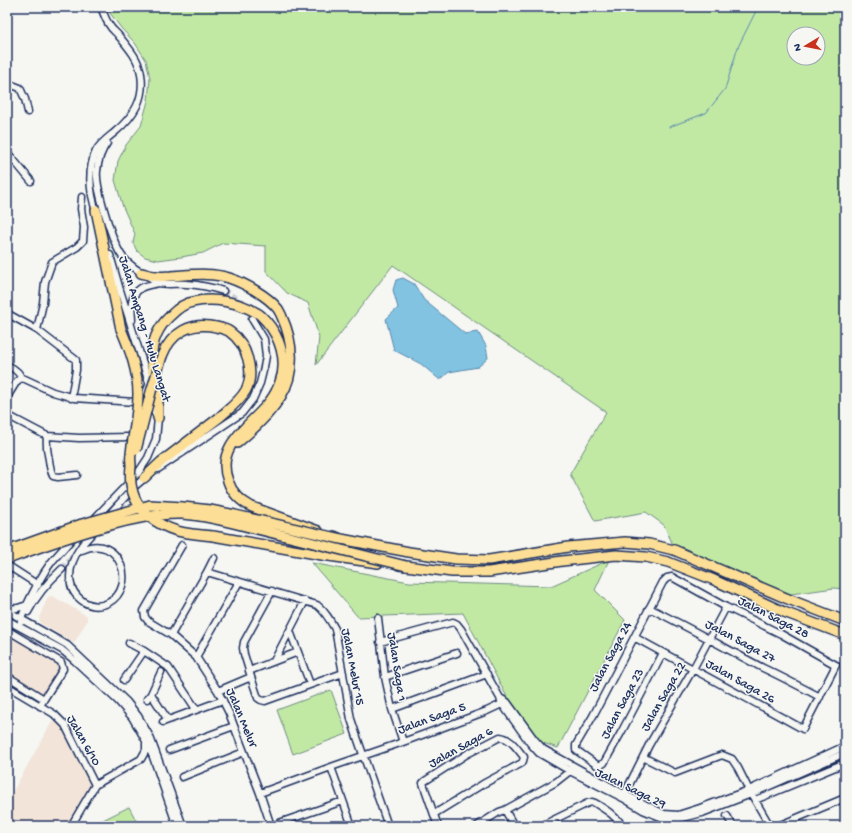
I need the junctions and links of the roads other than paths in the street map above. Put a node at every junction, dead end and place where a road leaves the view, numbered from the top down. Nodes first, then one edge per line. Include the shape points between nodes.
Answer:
1 (101, 7) edge
2 (7, 84) edge
3 (28, 112) dead end
4 (117, 130) junction
5 (7, 152) edge
6 (32, 181) dead end
7 (82, 197) dead end
8 (96, 210) junction
9 (141, 273) junction
10 (160, 283) junction
11 (223, 291) tunnel mouth
12 (7, 312) edge
13 (252, 318) tunnel mouth
14 (133, 329) junction
15 (36, 330) junction
16 (7, 365) edge
17 (21, 378) junction
18 (150, 383) junction
19 (7, 397) edge
20 (71, 398) junction
21 (135, 402) junction
22 (7, 415) edge
23 (158, 418) junction
24 (48, 436) junction
25 (129, 437) dead end
26 (229, 449) junction
27 (131, 465) junction
28 (77, 475) dead end
29 (144, 478) junction
30 (340, 539) junction
31 (182, 545) dead end
32 (82, 550) tunnel mouth
33 (7, 551) edge
34 (214, 558) dead end
35 (7, 559) edge
36 (7, 565) edge
37 (406, 566) junction
38 (62, 570) tunnel mouth
39 (207, 572) junction
40 (667, 578) joint
41 (239, 582) junction
42 (38, 585) junction
43 (272, 591) junction
44 (305, 601) junction
45 (29, 606) junction
46 (726, 607) junction
47 (649, 608) junction
48 (7, 610) edge
49 (7, 616) edge
50 (378, 618) dead end
51 (7, 620) edge
52 (22, 621) junction
53 (845, 621) edge
54 (37, 628) junction
55 (7, 630) edge
56 (290, 630) junction
57 (172, 635) junction
58 (845, 635) edge
59 (634, 637) junction
60 (709, 639) junction
61 (380, 642) junction
62 (130, 643) dead end
63 (62, 650) junction
64 (144, 651) junction
65 (298, 652) junction
66 (457, 653) dead end
67 (663, 653) junction
68 (196, 657) junction
69 (274, 661) junction
70 (693, 669) junction
71 (249, 671) junction
72 (161, 672) dead end
73 (343, 673) junction
74 (486, 674) junction
75 (7, 676) edge
76 (385, 677) junction
77 (251, 678) junction
78 (124, 680) dead end
79 (310, 684) junction
80 (7, 686) edge
81 (218, 691) junction
82 (820, 697) junction
83 (44, 699) junction
84 (223, 700) junction
85 (503, 701) junction
86 (40, 706) junction
87 (196, 709) junction
88 (392, 709) junction
89 (234, 726) junction
90 (146, 741) junction
91 (403, 742) junction
92 (845, 746) edge
93 (169, 750) dead end
94 (244, 752) junction
95 (845, 754) edge
96 (363, 755) junction
97 (643, 758) junction
98 (141, 759) junction
99 (845, 763) edge
100 (600, 765) joint
101 (331, 767) junction
102 (157, 768) junction
103 (571, 769) junction
104 (182, 777) dead end
105 (95, 785) junction
106 (260, 793) junction
107 (752, 795) junction
108 (623, 796) junction
109 (845, 798) edge
110 (343, 801) junction
111 (505, 810) junction
112 (434, 814) junction
113 (727, 816) dead end
114 (279, 823) dead end
115 (7, 824) edge
116 (620, 824) edge
117 (10, 826) edge
118 (70, 826) edge
119 (177, 826) edge
120 (183, 826) edge
121 (271, 826) edge
122 (352, 826) edge
123 (388, 826) edge
124 (438, 826) edge
125 (477, 826) edge
126 (514, 826) edge
127 (541, 826) edge
128 (610, 826) edge
129 (732, 826) edge
130 (770, 826) edge
131 (778, 826) edge

1 - 4 street, Jalan Ampang - Hulu Langat via 110,27 128,46 140,68 142,86 137,107 126,123
2 - 3 street via 20,88
4 - 8 street, Jalan Ampang - Hulu Langat via 97,150 93,161 90,183
4 - 9 street, Jalan Ampang - Hulu Langat via 98,161 98,187 113,238 122,256
5 - 6 street
7 - 15 street via 83,241 52,262 45,282
8 - 14 street, Jalan Ampang - Hulu Langat
8 - 27 highway, bridge via 121,329 129,347 137,380 137,411 130,455
9 - 10 street, Jalan Ampang - Hulu Langat
9 - 26 highway via 156,276 216,275 230,278 264,296 278,309 289,336 292,352 289,376 282,395 268,414
10 - 11 street, Jalan Ampang - Hulu Langat via 187,284
10 - 14 street via 141,288 134,294 131,306
12 - 15 street
13 - 29 street via 264,339 266,356 260,383 253,398 242,413
14 - 18 street, Jalan Ampang - Hulu Langat
15 - 20 street via 76,360
16 - 17 street
17 - 19 street
17 - 20 street
18 - 21 street via 143,398
18 - 23 street, Jalan Ampang - Hulu Langat
20 - 21 street
21 - 23 street via 152,408
22 - 24 street
23 - 26 highway via 158,394 151,357 154,339 163,322 178,308 191,302 209,299 259,313 271,326 281,345 284,363 281,381 271,400 242,430
23 - 42 street, Jalan Ampang - Hulu Langat via 156,439 138,473 74,536 48,566
24 - 25 street
24 - 28 street via 46,451 53,476
26 - 30 highway, bridge via 224,468 227,480 235,495 243,502
27 - 29 highway, bridge via 166,346 184,330 211,326 230,332 247,356 249,378 246,390 230,409
27 - 37 highway, bridge via 131,485 138,504 156,522 178,531
29 - 32 street via 80,547 74,557 70,585 77,596 92,605 107,603 114,599 122,587 123,571 120,562 106,548 95,546
30 - 33 highway, bridge via 235,514 183,507 150,506 82,524
30 - 53 highway via 456,559 483,560 568,547 625,542 649,544 674,550
31 - 57 street, Jalan Melur via 144,611 148,621
34 - 39 street
35 - 37 highway, bridge via 84,532 125,521 182,514 234,523
36 - 42 street
37 - 58 highway via 452,572 489,572 616,555 646,557 668,562 714,580 784,612
38 - 45 street, Jalan Ampang - Hulu Langat via 51,579
39 - 41 street, Jalan Melur 15
39 - 57 street
40 - 46 street, Jalan Saga 28 via 672,577
40 - 47 street, Jalan Saga 24
41 - 43 street, Jalan Melur 15
41 - 68 street
42 - 45 street, Jalan Ampang - Hulu Langat
43 - 44 street, Jalan Melur 15
43 - 71 street via 242,648
44 - 56 street
44 - 73 street, Jalan Melur 15 via 317,605 336,628
45 - 48 street
45 - 52 street, Jalan Ampang - Hulu Langat
45 - 54 street via 30,620
46 - 60 street, Jalan Saga 22
46 - 82 street, Jalan Saga 28 via 836,664
47 - 59 street, Jalan Saga 24
47 - 60 street, Jalan Saga 27
48 - 52 street
49 - 52 street via 14,621
50 - 61 street, Jalan Saga 1
51 - 63 street
52 - 54 street
52 - 63 street via 25,626
54 - 120 street via 67,645 127,702 138,716 150,737
55 - 83 street via 61,662 63,669
56 - 65 street
56 - 69 street
57 - 68 street, Jalan Melur
59 - 67 street, Jalan Saga 26
59 - 100 street, Jalan Saga 24 via 576,748
60 - 70 street, Jalan Saga 22
60 - 82 street, Jalan Saga 27
61 - 74 street, Jalan Saga 29 via 453,622 461,629
61 - 76 street, Jalan Saga 1
62 - 64 street
63 - 90 street via 118,701 132,717
64 - 78 street
64 - 87 street via 168,667
65 - 69 street
65 - 79 street
66 - 76 street
67 - 70 street, Jalan Saga 26
67 - 100 street, Jalan Saga 23 via 622,731 604,763
68 - 81 street, Jalan Melur
69 - 71 street
70 - 82 street, Jalan Saga 26 via 803,729
70 - 97 street, Jalan Saga 22
71 - 77 street
72 - 87 street via 149,696 165,721
73 - 79 street
73 - 96 street, Jalan Melur 15 via 351,719
74 - 85 street, Jalan Saga 29
74 - 88 street
75 - 83 street
76 - 88 street, Jalan Saga 1
77 - 79 street via 258,698 265,701
77 - 81 street
80 - 86 street, Jalan 6/10
81 - 84 street, Jalan Melur
83 - 86 street
84 - 87 street
84 - 89 street, Jalan Melur
85 - 91 street, Jalan Saga 5 via 487,711
85 - 103 street, Jalan Saga 29 via 543,749
86 - 105 street, Jalan 6/10 via 54,714 65,725
88 - 91 street, Jalan Saga 1
89 - 93 street
89 - 94 street, Jalan Melur
90 - 98 street via 146,750
90 - 102 street
91 - 96 street, Jalan Saga 5
92 - 107 street, Jalan Saga 29
94 - 104 street
94 - 106 street, Jalan Melur
95 - 107 street, Jalan Saga 29
96 - 101 street, Jalan Saga 5
96 - 123 street, Jalan Melur 15
97 - 107 street via 675,772 722,755 732,759
97 - 108 street, Jalan Saga 22
98 - 102 street
98 - 105 street
99 - 107 street
101 - 106 street, Jalan Saga 5
101 - 110 street
102 - 119 street
103 - 108 street, Jalan Saga 29
103 - 111 street via 556,782
105 - 118 street
106 - 121 street, Jalan Melur
107 - 108 street, Jalan Saga 29 via 679,819 663,818 643,810
107 - 130 street
109 - 131 street
110 - 114 street
110 - 122 street
111 - 125 street
111 - 126 street
112 - 112 street, Jalan Saga 6 via 522,763 524,757 509,740 500,737 425,780 423,783
112 - 124 street
113 - 129 street
115 - 117 street
116 - 127 street via 612,814 592,802
116 - 128 street

